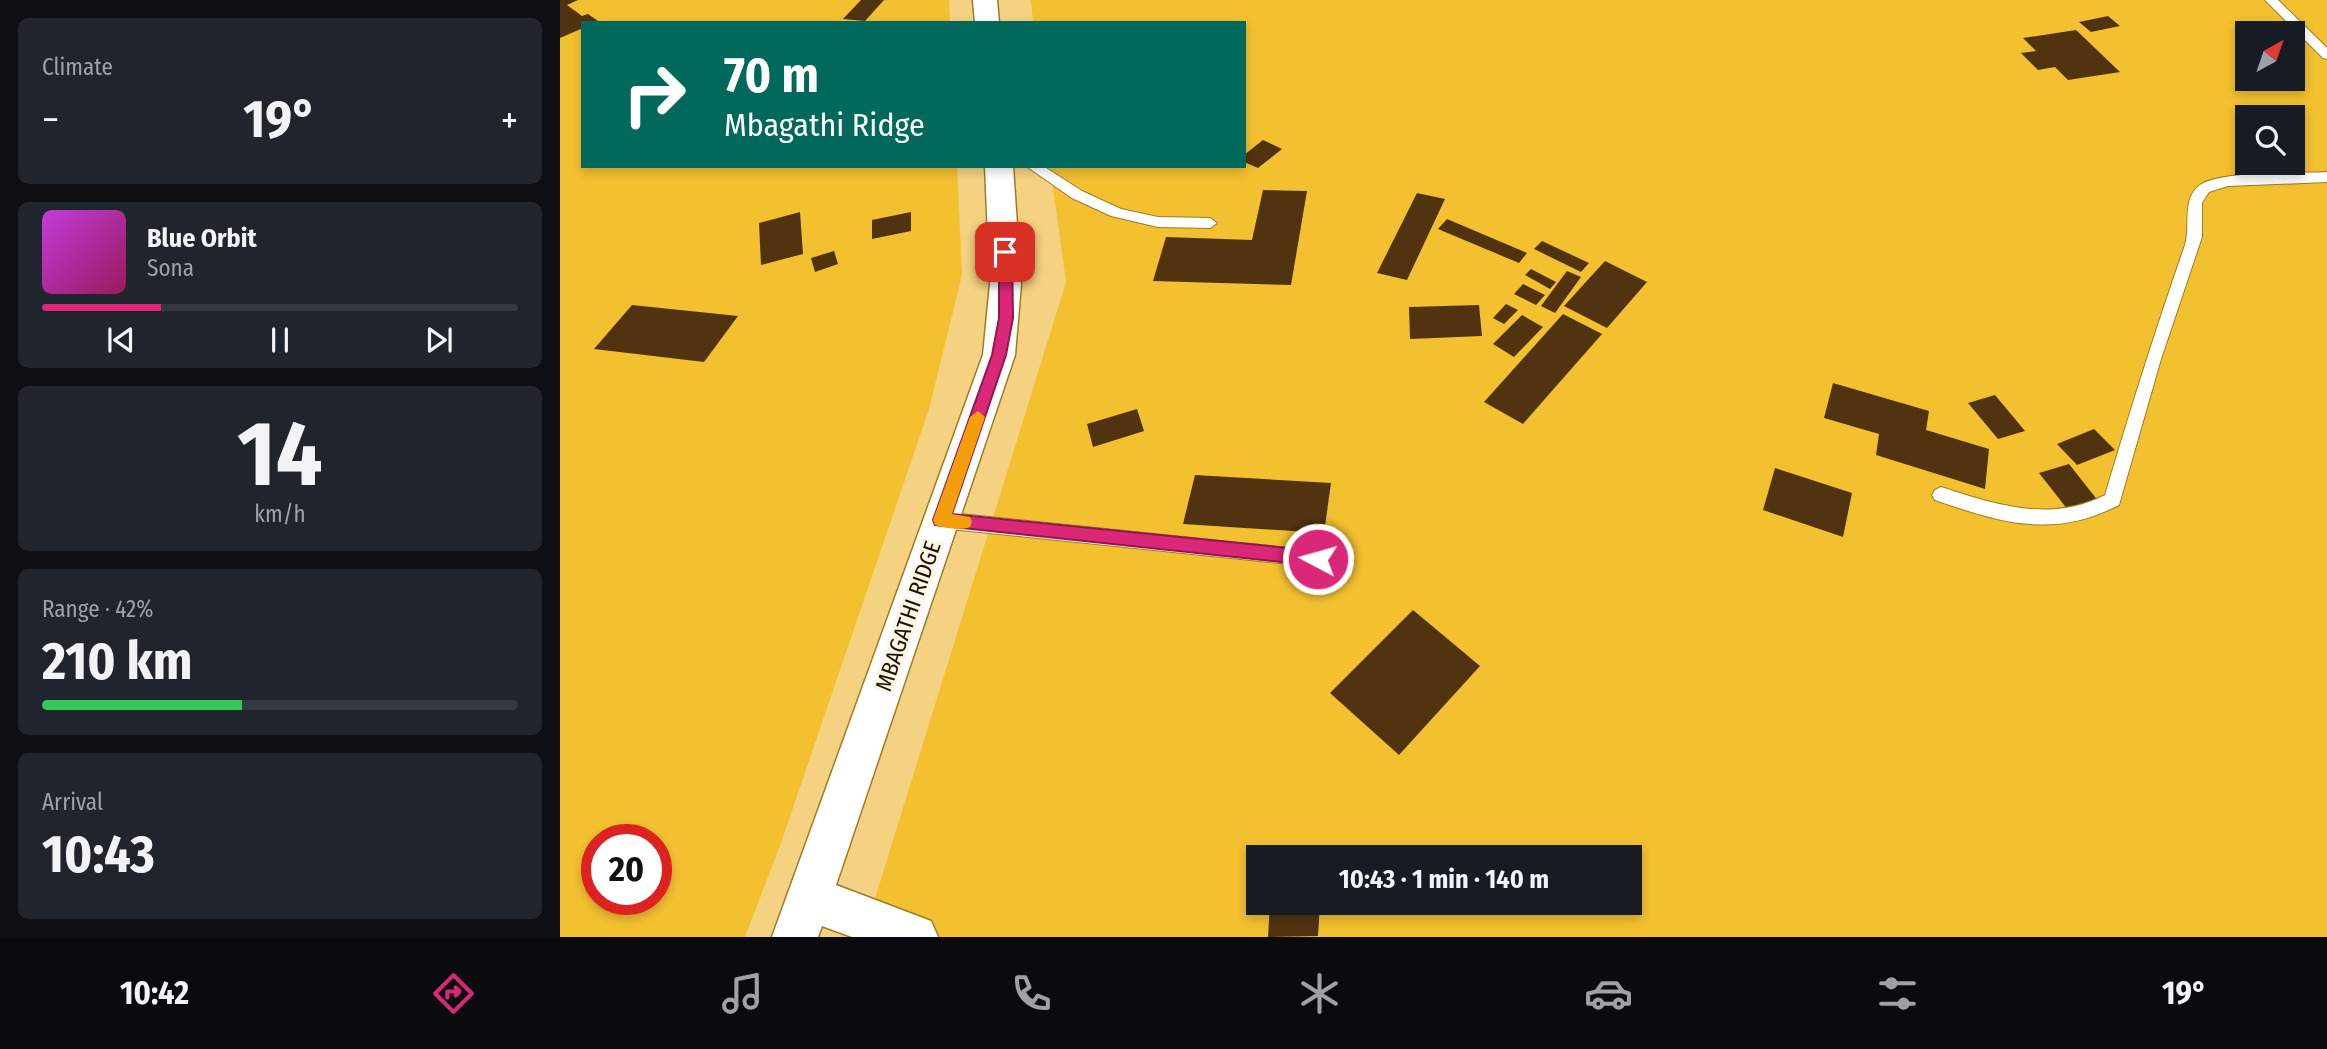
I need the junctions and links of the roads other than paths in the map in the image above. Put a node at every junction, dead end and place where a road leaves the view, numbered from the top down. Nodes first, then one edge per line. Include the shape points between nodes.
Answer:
1 (985, 0) edge
2 (2271, 0) edge
3 (987, 21) edge
4 (2327, 55) edge
5 (999, 168) edge
6 (1036, 168) edge
7 (2327, 177) edge
8 (1210, 223) dead end
9 (1941, 495) dead end
10 (941, 520) junction
11 (1318, 559) dead end
12 (802, 917) edge
13 (915, 937) edge

1 - 3 street
2 - 4 lane
5 - 10 street, MBAGATHI RIDGE via 1006,318 999,355
6 - 8 lane via 1101,208 1130,218 1167,224
7 - 9 lane via 2227,181 2204,188 2195,203 2195,237 2153,359 2113,500 2094,512 2059,520 2002,514
10 - 11 lane
10 - 12 street, MBAGATHI RIDGE
12 - 13 street

